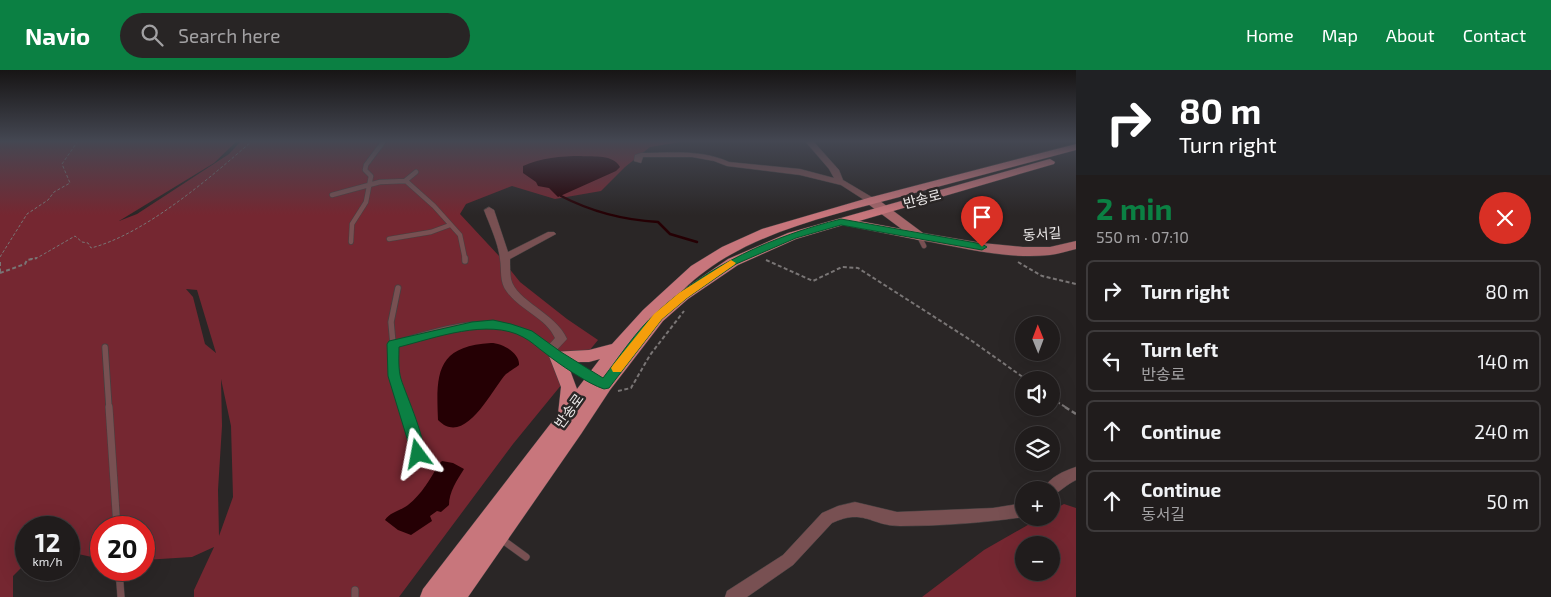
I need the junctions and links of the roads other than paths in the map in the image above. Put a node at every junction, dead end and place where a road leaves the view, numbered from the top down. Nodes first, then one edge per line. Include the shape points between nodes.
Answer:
1 (366, 166) edge
2 (742, 166) edge
3 (831, 166) edge
4 (1006, 166) edge
5 (1038, 166) edge
6 (416, 172) dead end
7 (405, 181) junction
8 (839, 182) junction
9 (371, 183) junction
10 (332, 195) dead end
11 (872, 201) junction
12 (902, 204) junction
13 (882, 209) junction
14 (489, 210) dead end
15 (839, 217) junction
16 (450, 225) junction
17 (902, 225) junction
18 (551, 234) dead end
19 (389, 239) dead end
20 (922, 241) junction
21 (351, 242) dead end
22 (1076, 245) edge
23 (505, 258) junction
24 (465, 261) dead end
25 (398, 288) dead end
26 (393, 344) junction
27 (106, 348) dead end
28 (617, 348) junction
29 (553, 353) junction
30 (599, 382) junction
31 (566, 417) junction
32 (418, 454) dead end
33 (1076, 472) edge
34 (1060, 481) edge
35 (1015, 512) edge
36 (116, 516) edge
37 (499, 537) junction
38 (526, 557) dead end
39 (120, 581) edge
40 (121, 597) edge
41 (431, 597) edge
42 (454, 597) edge
43 (733, 597) edge

1 - 9 lane
2 - 8 street via 785,170
3 - 8 street
4 - 11 main road, 반송로
5 - 12 main road, 반송로
6 - 7 lane
7 - 9 lane
7 - 16 lane via 415,186
8 - 11 street
9 - 10 lane
9 - 21 lane via 366,202 352,224
11 - 13 street, 동서길
11 - 15 main road, 반송로
12 - 13 main road, 반송로
12 - 17 main road
13 - 15 main road, 반송로
13 - 17 street, 동서길
14 - 23 street
15 - 20 main road
15 - 28 main road, 반송로 via 772,230 727,250 696,269
15 - 30 main road, 반송로 via 823,227 748,254 683,296 658,317
16 - 19 lane via 431,232
16 - 24 lane via 461,237
17 - 20 street, 동서길
18 - 23 street
20 - 22 street, 동서길 via 1006,250 1050,250
23 - 29 street via 510,289 558,332 560,340
25 - 26 lane via 390,316
26 - 29 lane via 493,324 528,334
26 - 32 lane via 394,376
27 - 36 lane
28 - 29 main road via 589,356
28 - 30 main road, 반송로
29 - 30 lane
29 - 31 main road via 569,387
30 - 31 main road, 반송로
30 - 37 main road, 반송로
31 - 41 main road, 반송로
33 - 34 street
35 - 43 street via 896,519 855,509 838,513 827,518 788,560
37 - 38 lane
37 - 42 main road, 반송로
39 - 40 lane

